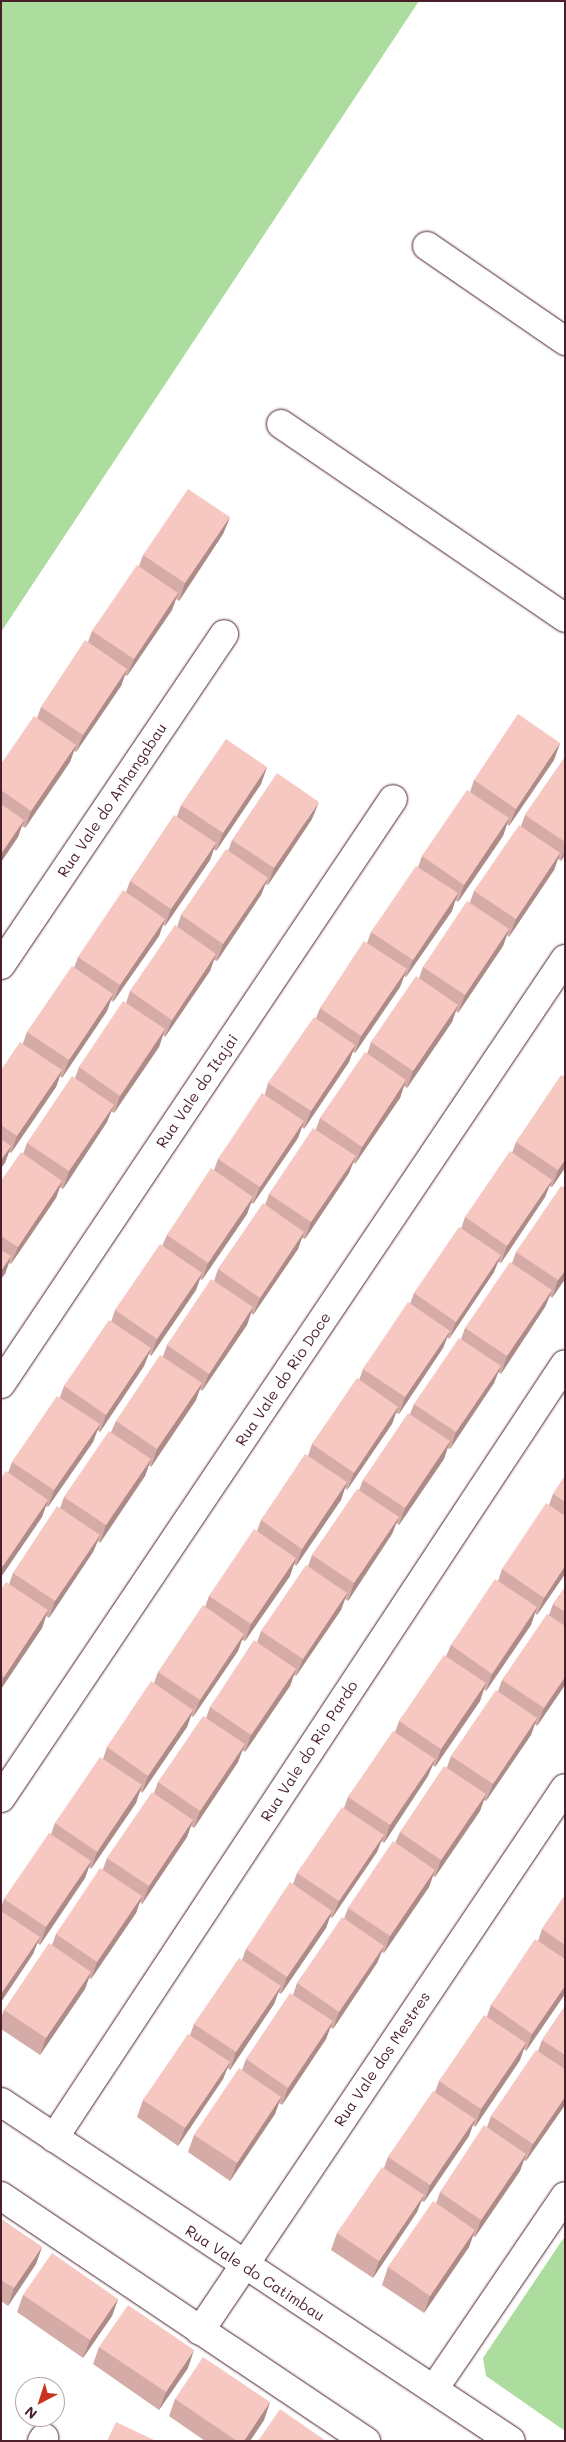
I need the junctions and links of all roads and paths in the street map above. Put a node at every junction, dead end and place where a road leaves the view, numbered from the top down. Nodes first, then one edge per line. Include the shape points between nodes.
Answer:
1 (427, 246) dead end
2 (565, 341) edge
3 (281, 424) dead end
4 (565, 618) edge
5 (224, 634) dead end
6 (393, 799) dead end
7 (565, 959) edge
8 (1, 965) edge
9 (565, 1364) edge
10 (1, 1384) edge
11 (565, 1788) edge
12 (1, 1798) edge
13 (1, 2102) edge
14 (54, 2138) junction
15 (1, 2196) edge
16 (565, 2196) edge
17 (242, 2265) junction
18 (200, 2331) junction
19 (434, 2389) junction
20 (366, 2441) edge
21 (511, 2441) edge

1 - 2 street
3 - 4 street
5 - 8 street, Rua Vale do Anhangabau
6 - 10 street, Rua Vale do Itajai
7 - 12 street, Rua Vale do Rio Doce
9 - 14 street, Rua Vale do Rio Pardo
11 - 17 street, Rua Vale dos Mestres
13 - 14 street, Rua Vale do Catimbau
14 - 17 street, Rua Vale do Catimbau
15 - 18 street
16 - 19 street
17 - 18 street, Rua Vale dos Mestres
17 - 19 street, Rua Vale do Catimbau
18 - 20 street
19 - 21 street, Rua Vale do Catimbau

